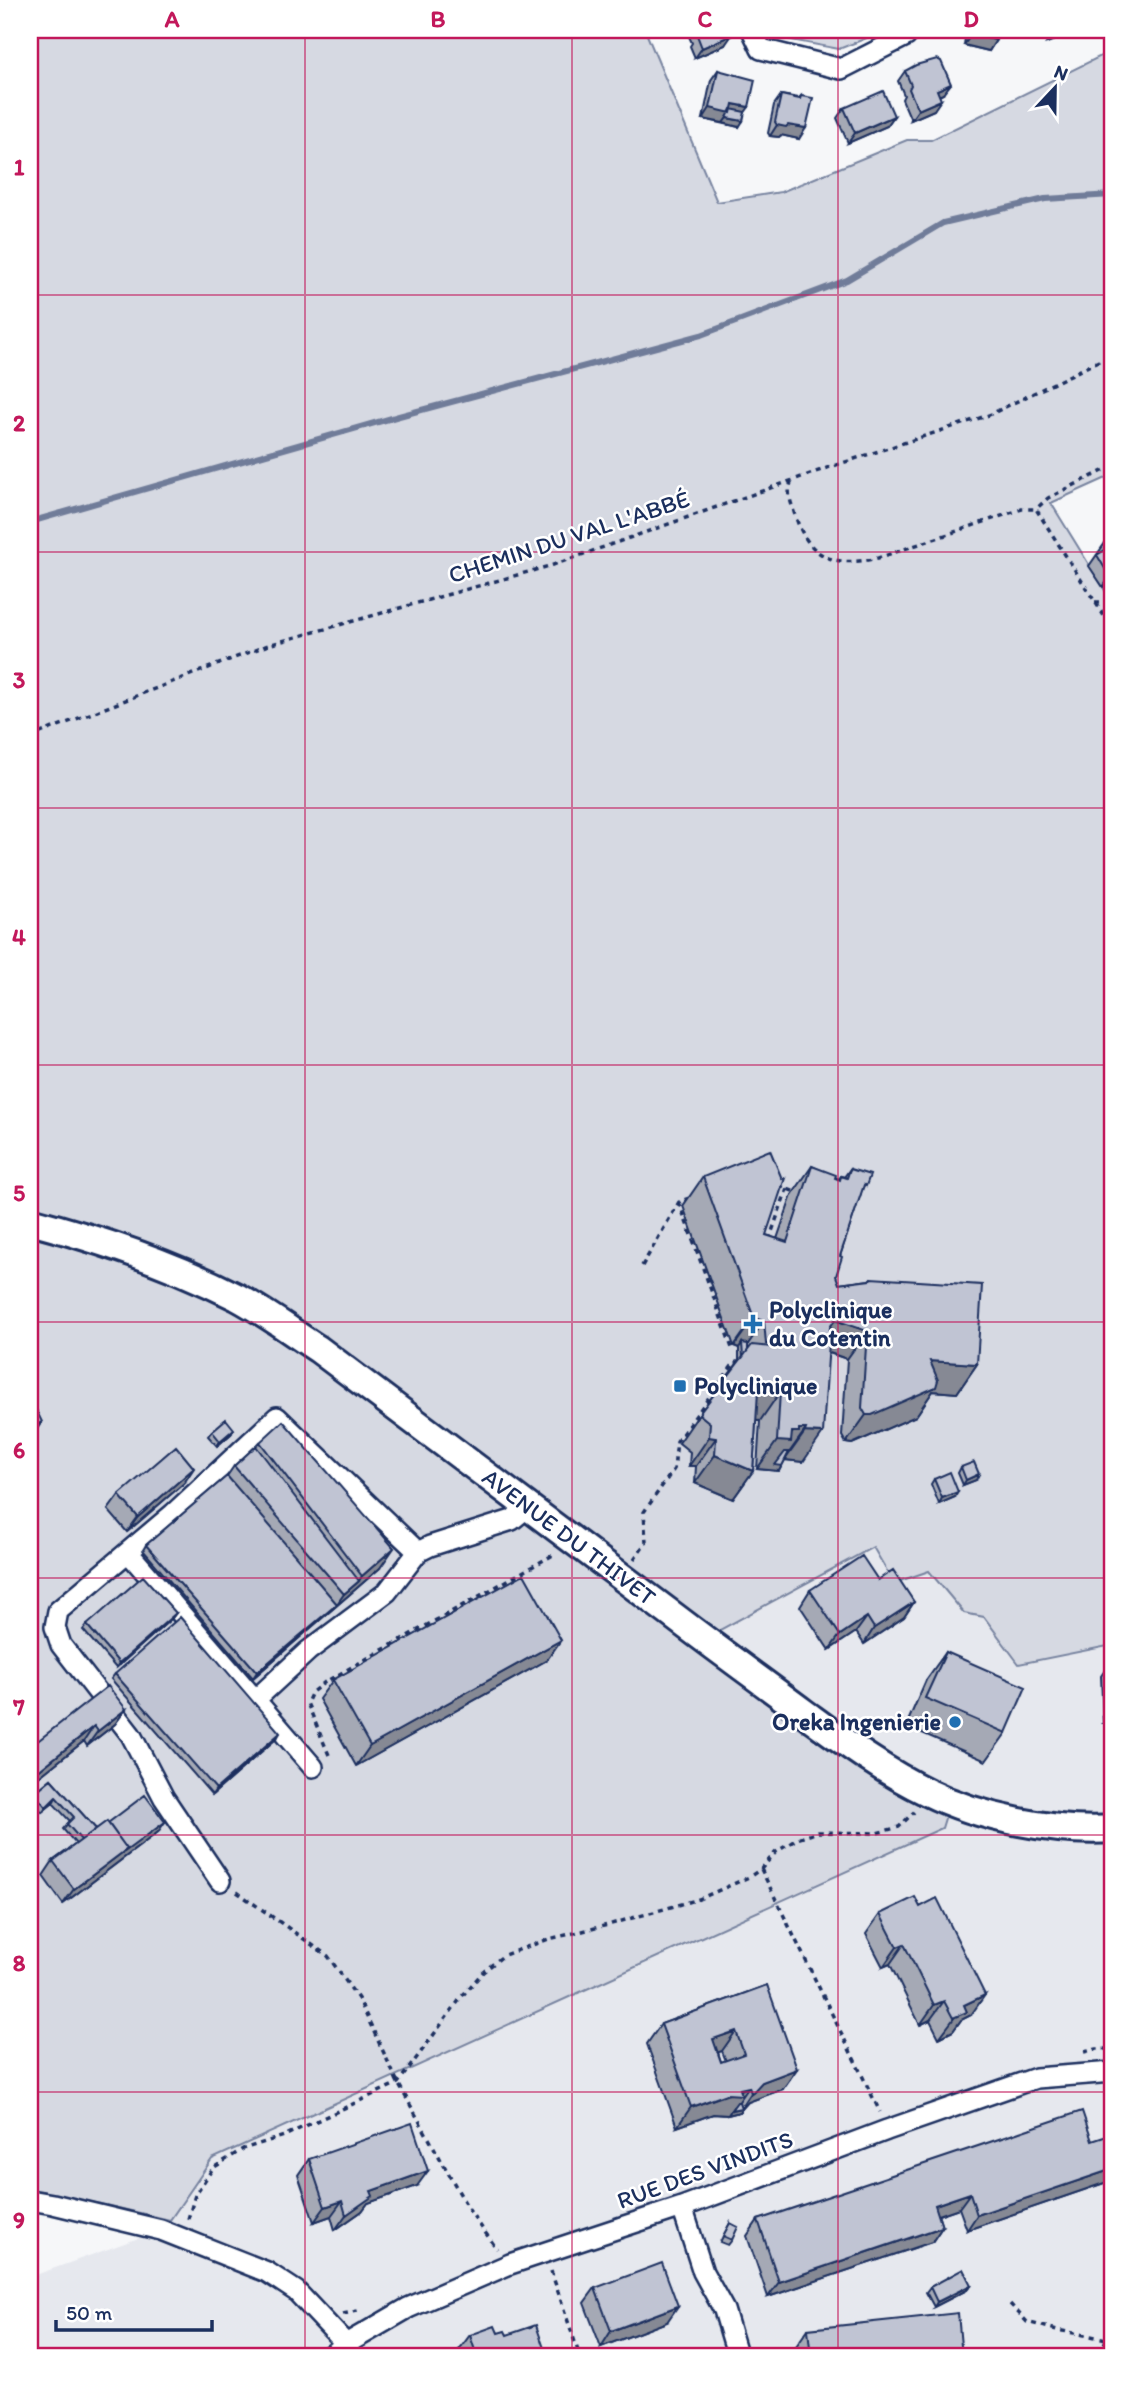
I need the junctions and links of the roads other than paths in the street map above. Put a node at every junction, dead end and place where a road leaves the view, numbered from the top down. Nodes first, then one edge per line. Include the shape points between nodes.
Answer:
1 (752, 30) edge
2 (906, 30) edge
3 (30, 1221) edge
4 (528, 1507) junction
5 (128, 1552) junction
6 (418, 1552) junction
7 (255, 1700) junction
8 (313, 1767) road end
9 (1113, 1829) edge
10 (220, 1881) road end
11 (1113, 2073) edge
12 (30, 2200) edge
13 (682, 2207) junction
14 (346, 2344) junction
15 (329, 2357) edge
16 (738, 2357) edge

1 - 2 street via 761,49 841,69 905,36
3 - 4 main road, AVENUE DU THIVET via 160,1261 238,1298 318,1349
4 - 6 street via 512,1520
4 - 9 main road, AVENUE DU THIVET via 876,1764 927,1792 996,1817 1047,1826
5 - 6 street via 277,1417
5 - 7 street
5 - 10 street via 58,1611 55,1628 61,1645 131,1735 164,1798
6 - 7 street via 387,1592 308,1651
7 - 8 street
11 - 13 street, RUE DES VINDITS via 1036,2078
12 - 14 street via 180,2237 267,2272 296,2291
13 - 14 street, RUE DES VINDITS via 432,2295
13 - 16 street
14 - 15 street, RUE DES VINDITS

